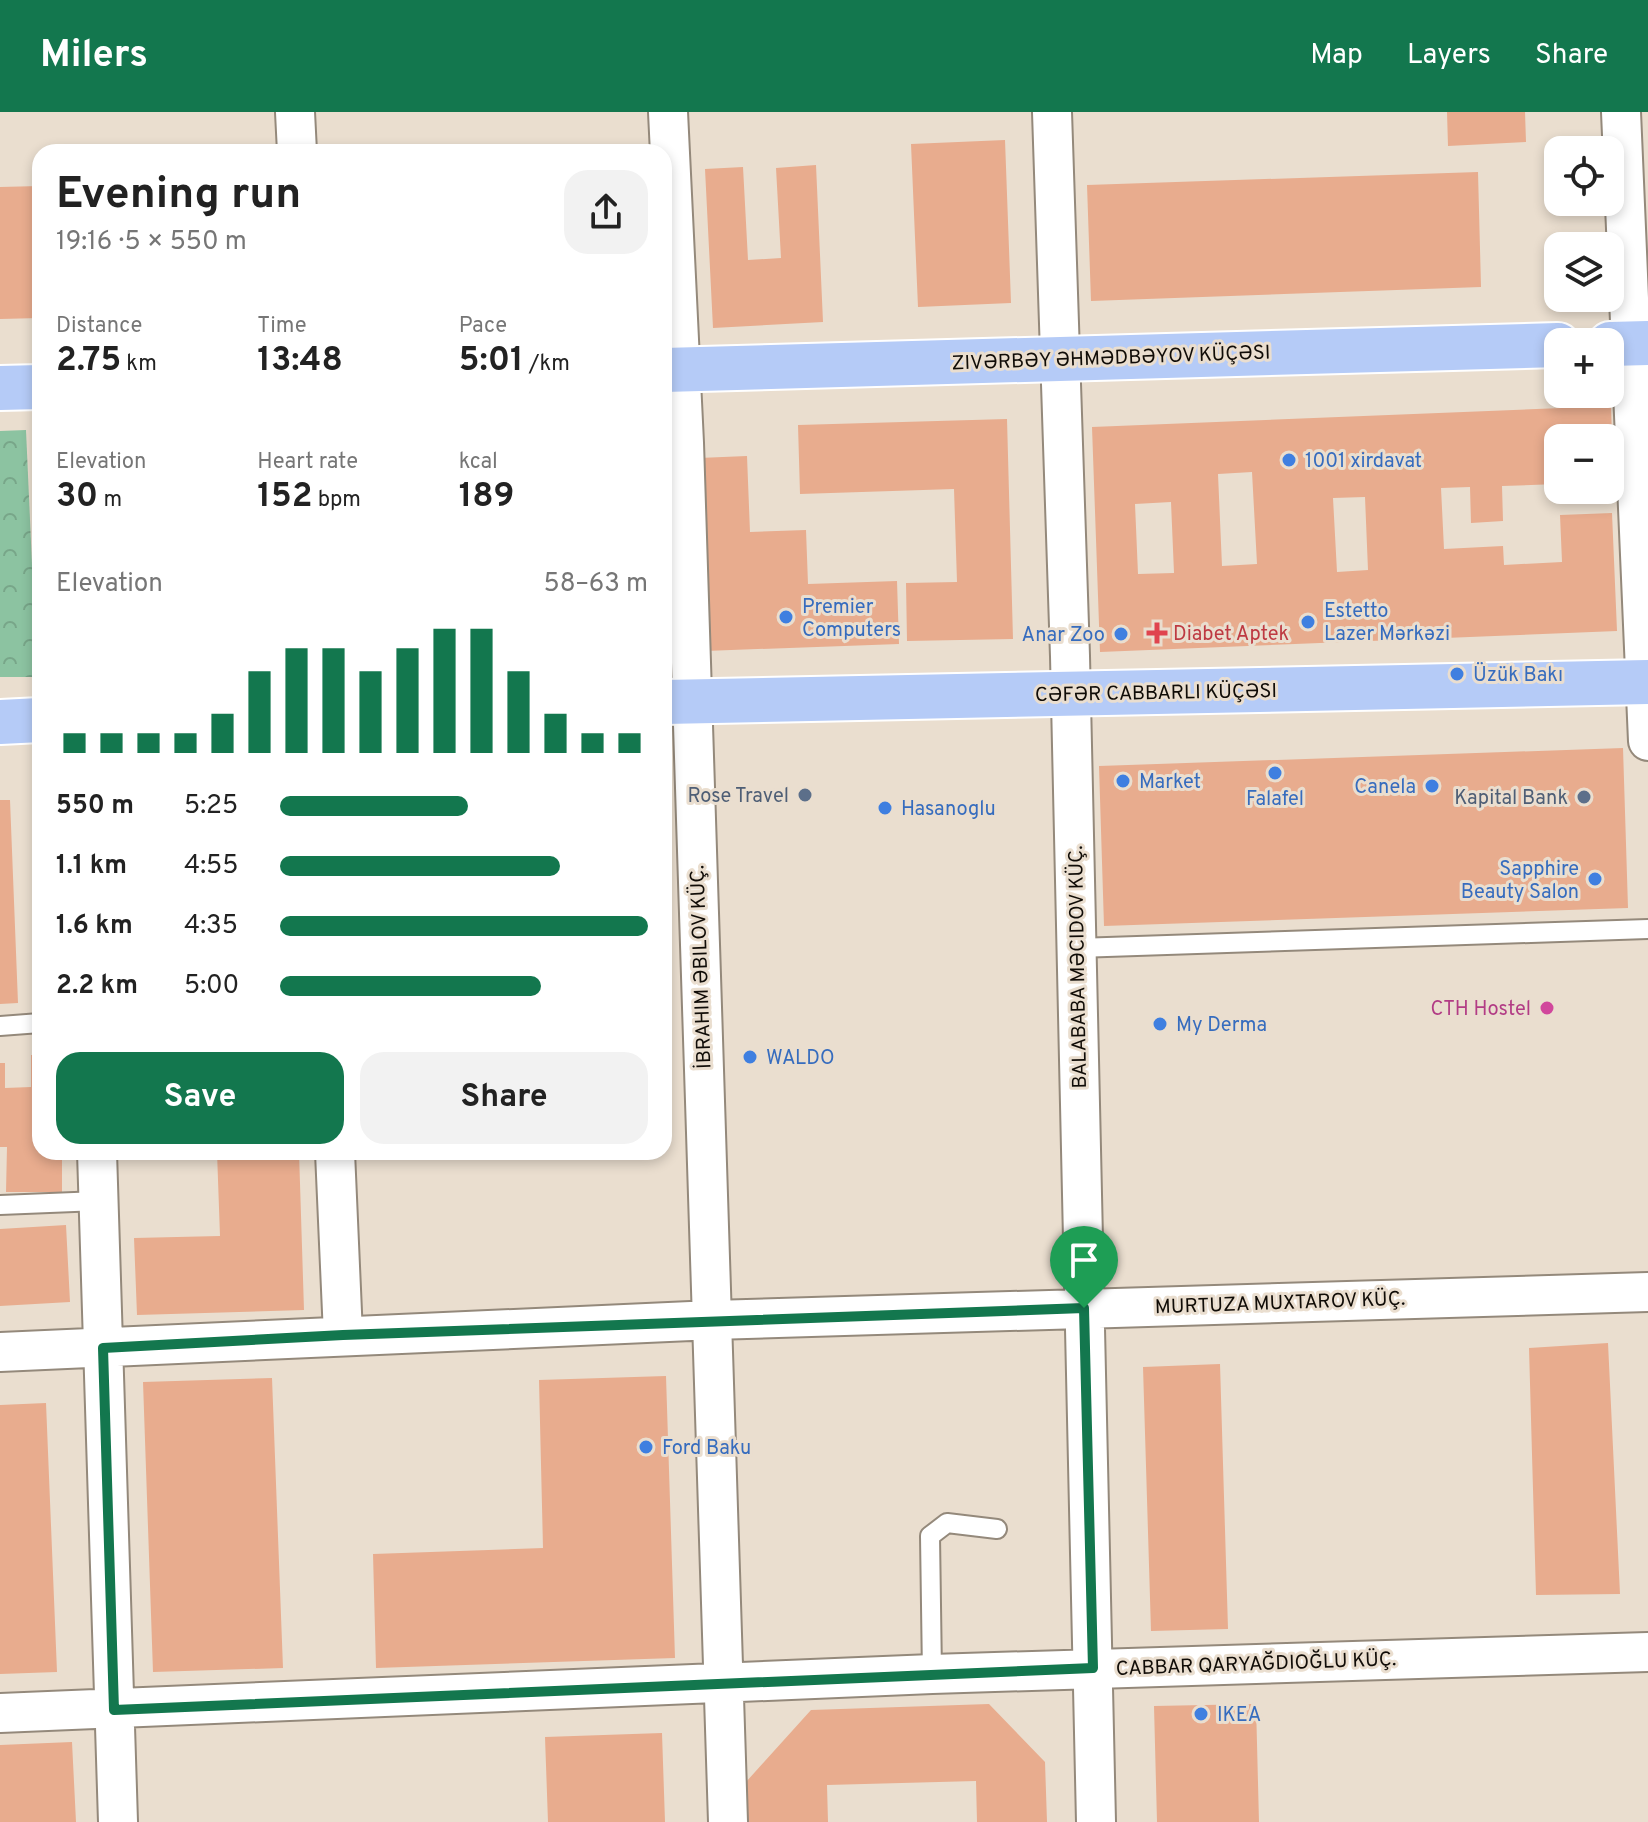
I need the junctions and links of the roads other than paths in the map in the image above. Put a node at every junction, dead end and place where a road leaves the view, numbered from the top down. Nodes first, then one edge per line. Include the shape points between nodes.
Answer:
1 (295, 112) edge
2 (668, 112) edge
3 (1052, 112) edge
4 (1621, 112) edge
5 (297, 144) edge
6 (668, 144) edge
7 (1629, 344) edge
8 (1544, 345) edge
9 (1059, 359) junction
10 (672, 370) edge
11 (32, 387) edge
12 (0, 388) edge
13 (1647, 682) edge
14 (1071, 694) junction
15 (677, 701) edge
16 (32, 720) edge
17 (0, 722) edge
18 (1648, 741) edge
19 (1648, 929) edge
20 (1077, 948) junction
21 (32, 1024) edge
22 (0, 1026) edge
23 (97, 1160) edge
24 (335, 1160) edge
25 (99, 1201) junction
26 (0, 1205) edge
27 (1648, 1292) edge
28 (1084, 1308) junction
29 (713, 1320) junction
30 (343, 1335) junction
31 (103, 1348) junction
32 (0, 1352) edge
33 (997, 1529) dead end
34 (1648, 1652) edge
35 (1093, 1668) junction
36 (932, 1674) junction
37 (724, 1685) junction
38 (114, 1710) junction
39 (0, 1713) edge
40 (118, 1822) edge
41 (728, 1822) edge
42 (1096, 1822) edge

1 - 5 street
2 - 6 street, İBRAHIM ƏBILOV KÜÇ.
3 - 9 street, BALABABA MƏCIDOV KÜÇ.
4 - 7 street
7 - 13 street
8 - 9 main road, ZIVƏRBƏY ƏHMƏDBƏYOV KÜÇƏSI
9 - 10 main road, ZIVƏRBƏY ƏHMƏDBƏYOV KÜÇƏSI
9 - 14 street, BALABABA MƏCIDOV KÜÇ.
10 - 15 street, İBRAHIM ƏBILOV KÜÇ.
11 - 12 main road
13 - 14 main road
13 - 18 street
14 - 15 main road
14 - 20 street, BALABABA MƏCIDOV KÜÇ.
15 - 29 street, İBRAHIM ƏBILOV KÜÇ.
16 - 17 main road
19 - 20 lane
20 - 28 street, BALABABA MƏCIDOV KÜÇ.
21 - 22 lane
23 - 25 street
24 - 30 street
25 - 26 lane
25 - 31 street
27 - 28 street, MURTUZA MUXTAROV KÜÇ.
28 - 29 street, MURTUZA MUXTAROV KÜÇ.
28 - 35 street, BALABABA MƏCIDOV KÜÇ.
29 - 30 street, MURTUZA MUXTAROV KÜÇ.
29 - 37 street, İBRAHIM ƏBILOV KÜÇ.
30 - 31 street, MURTUZA MUXTAROV KÜÇ.
31 - 32 street, MURTUZA MUXTAROV KÜÇ.
31 - 38 street
33 - 36 lane via 947,1523 930,1536
34 - 35 street
35 - 36 street
35 - 42 street, BALABABA MƏCIDOV KÜÇ.
36 - 37 street
37 - 38 street
37 - 41 street, İBRAHIM ƏBILOV KÜÇ.
38 - 39 street
38 - 40 street

